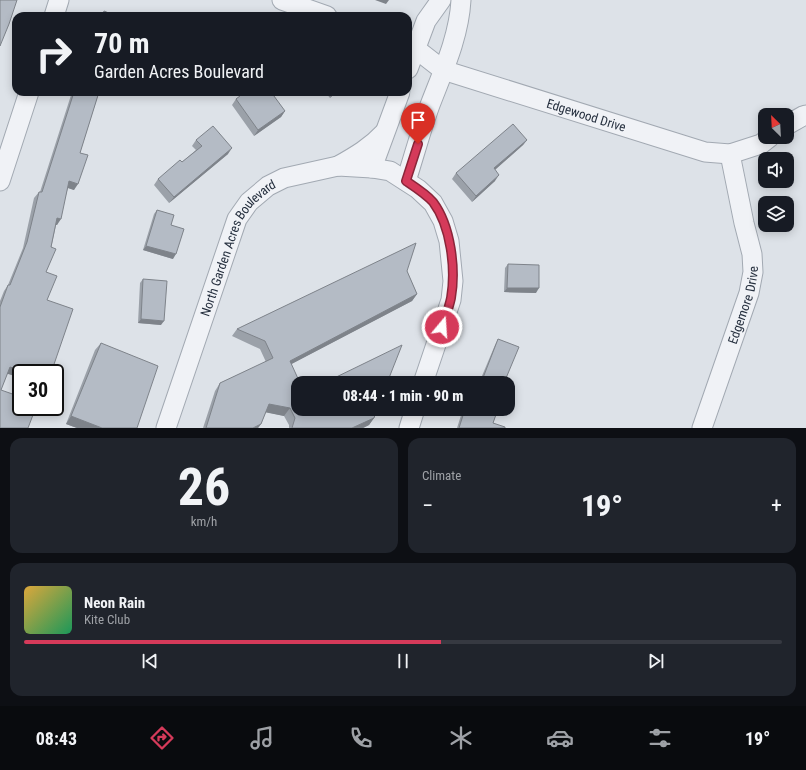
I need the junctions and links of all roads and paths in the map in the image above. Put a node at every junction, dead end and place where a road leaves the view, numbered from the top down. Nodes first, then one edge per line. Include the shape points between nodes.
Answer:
1 (59, 0) edge
2 (282, 0) edge
3 (441, 0) edge
4 (460, 0) edge
5 (55, 12) edge
6 (316, 12) edge
7 (412, 47) edge
8 (443, 70) junction
9 (28, 96) edge
10 (398, 96) edge
11 (806, 115) edge
12 (794, 121) edge
13 (385, 132) junction
14 (761, 144) edge
15 (730, 154) junction
16 (338, 166) junction
17 (381, 169) junction
18 (0, 181) edge
19 (406, 181) junction
20 (425, 376) edge
21 (413, 416) edge
22 (166, 428) edge
23 (409, 428) edge
24 (702, 428) edge

1 - 5 street
2 - 6 street
3 - 7 street
4 - 8 street via 456,33
7 - 8 street, Edgewood Drive
8 - 15 street, Edgewood Drive via 705,152
8 - 19 street
9 - 18 street
10 - 13 street
11 - 12 street
13 - 16 street via 359,154
13 - 17 street
14 - 15 street, Edgewood Drive
15 - 24 street, Edgemore Drive via 752,254 753,272 749,293
16 - 17 street, North Garden Acres Boulevard
16 - 22 street, North Garden Acres Boulevard via 284,178 268,186 249,202 237,219
17 - 19 street
19 - 20 street via 433,202 443,221 452,261 453,281 450,300
21 - 23 street

